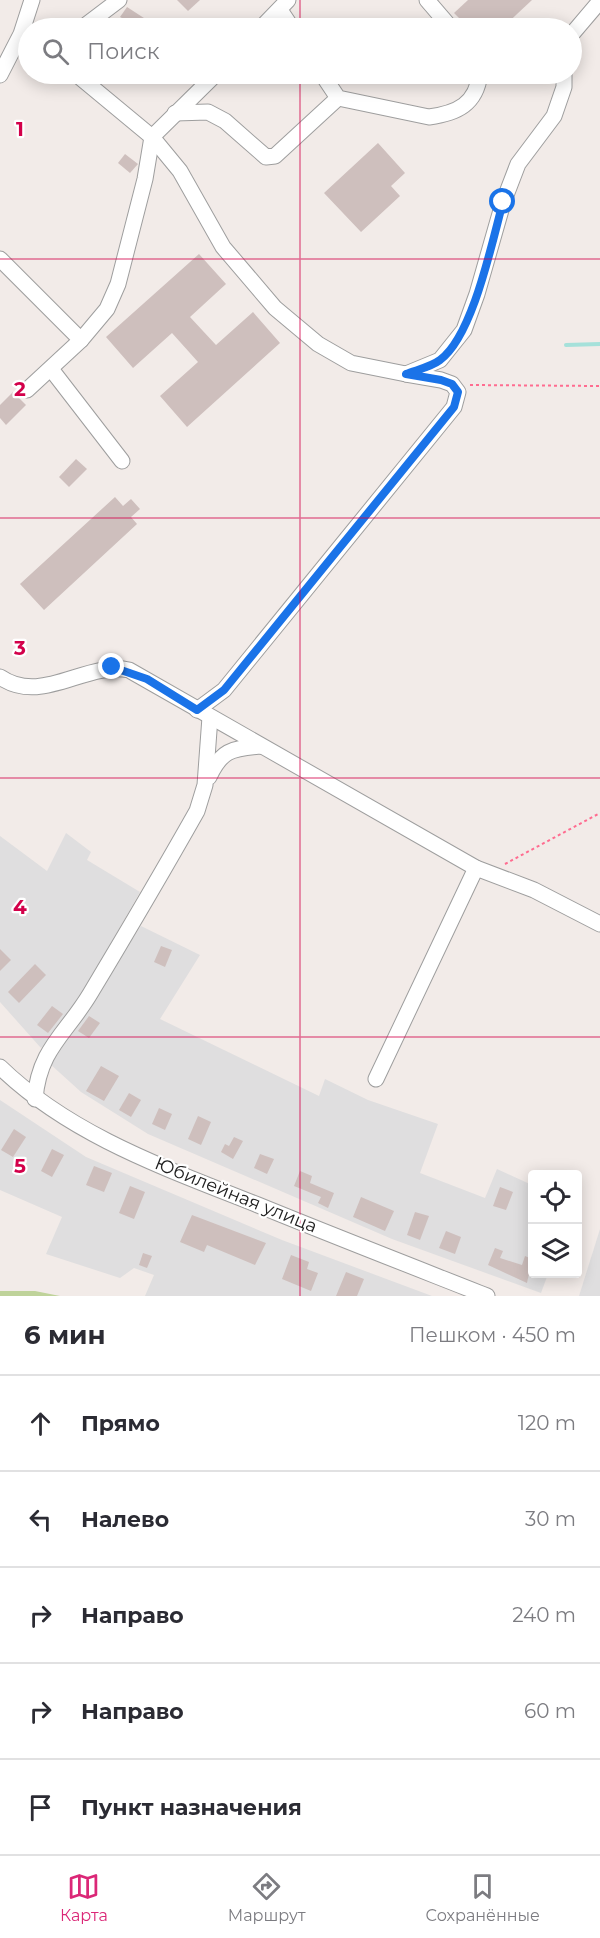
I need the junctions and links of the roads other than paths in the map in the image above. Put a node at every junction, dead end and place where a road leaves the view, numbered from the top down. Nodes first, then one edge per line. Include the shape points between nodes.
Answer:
1 (32, 0) edge
2 (119, 0) edge
3 (427, 0) edge
4 (600, 1) edge
5 (284, 5) edge
6 (28, 18) edge
7 (95, 18) edge
8 (271, 18) edge
9 (442, 18) edge
10 (582, 22) edge
11 (18, 47) edge
12 (0, 75) edge
13 (88, 84) edge
14 (206, 84) edge
15 (329, 84) edge
16 (478, 84) edge
17 (564, 84) edge
18 (338, 98) junction
19 (176, 113) junction
20 (152, 136) junction
21 (0, 259) edge
22 (81, 340) junction
23 (51, 369) junction
24 (406, 374) junction
25 (27, 390) dead end
26 (122, 461) dead end
27 (0, 677) edge
28 (204, 713) junction
29 (261, 746) junction
30 (205, 785) junction
31 (476, 868) junction
32 (600, 924) edge
33 (0, 1067) edge
34 (376, 1079) dead end
35 (35, 1099) junction
36 (487, 1296) edge

1 - 6 street
2 - 7 street
3 - 9 street
4 - 10 street
5 - 8 street
11 - 12 street
13 - 20 street
14 - 19 street
15 - 18 street
16 - 18 street via 466,105 429,117
17 - 24 street via 554,116 518,164 464,330 440,360
18 - 19 street via 274,156 266,157 225,121 208,112
19 - 20 street
20 - 22 street via 118,284 107,309
20 - 24 street via 180,171 223,247 274,308 318,344 351,363
21 - 22 street
22 - 23 street
23 - 25 street
23 - 26 street
24 - 28 street via 452,384 458,392 454,407
27 - 28 street via 10,684 44,687 112,667 147,679
28 - 29 street
28 - 30 street
29 - 30 street via 232,749 217,759
29 - 31 street
30 - 35 street via 197,811 154,887 81,1009 45,1057
31 - 32 street via 534,890
31 - 34 street
33 - 35 street, Юбилейная улица
35 - 36 street, Юбилейная улица via 99,1137 195,1180

